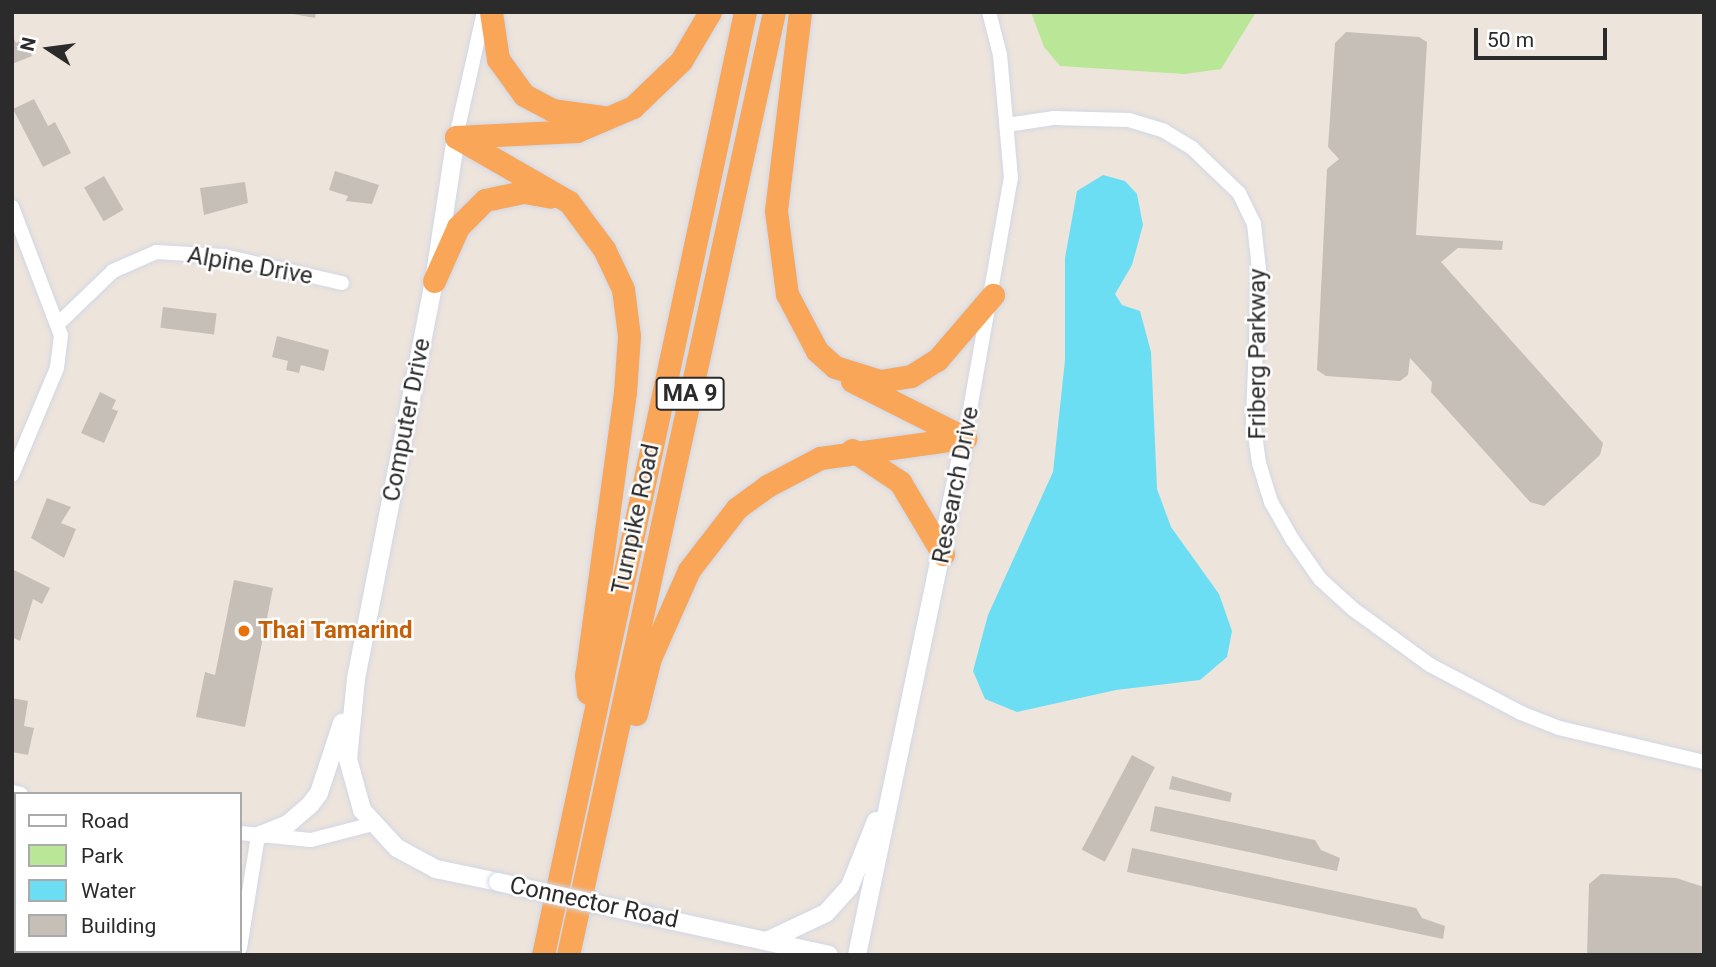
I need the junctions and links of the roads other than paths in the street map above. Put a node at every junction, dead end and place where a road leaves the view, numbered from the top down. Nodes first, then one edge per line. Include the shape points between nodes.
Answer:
1 (484, 12) edge
2 (491, 12) edge
3 (710, 12) edge
4 (745, 12) edge
5 (774, 12) edge
6 (800, 12) edge
7 (989, 12) edge
8 (607, 117) junction
9 (1007, 125) junction
10 (456, 137) junction
11 (569, 202) junction
12 (12, 207) edge
13 (434, 281) junction
14 (342, 283) dead end
15 (993, 295) junction
16 (58, 324) junction
17 (835, 367) junction
18 (965, 438) junction
19 (852, 450) junction
20 (12, 475) edge
21 (943, 554) junction
22 (356, 679) junction
23 (592, 720) junction
24 (1704, 762) edge
25 (607, 776) junction
26 (892, 778) junction
27 (373, 824) junction
28 (242, 833) edge
29 (258, 836) junction
30 (242, 933) edge
31 (767, 941) junction
32 (543, 955) edge
33 (568, 955) edge
34 (829, 955) edge
35 (857, 955) edge

1 - 10 street, Computer Drive
2 - 8 highway via 498,59 524,95 552,110
3 - 8 highway via 681,61 658,86 633,107
4 - 23 highway, Turnpike Road / MA 9
5 - 25 highway, Turnpike Road / MA 9
6 - 17 highway via 779,157 776,211 780,255 787,294 802,326 817,351
7 - 9 street, Research Drive
8 - 10 highway via 577,131
9 - 15 street, Research Drive via 1011,178
9 - 24 street, Friberg Parkway via 1054,118 1129,120 1164,131 1192,148 1239,193 1254,224 1259,269 1253,421 1259,463 1271,501 1320,579 1430,665 1521,713 1559,728
10 - 11 highway
10 - 13 street, Computer Drive
11 - 13 highway via 524,192 485,200 457,227
11 - 23 highway via 618,276 629,336 586,675
12 - 16 street
13 - 22 street, Computer Drive
14 - 16 street, Alpine Drive via 224,256 156,252 113,271
15 - 17 highway via 937,360 911,376 880,381
15 - 18 street, Research Drive
16 - 20 street via 57,368
17 - 18 highway via 882,398
18 - 19 highway
18 - 21 street, Research Drive
19 - 21 highway via 900,482
19 - 25 highway via 820,458 766,486 713,534 665,621 631,733
21 - 26 street, Research Drive
22 - 27 street, Computer Drive via 348,759 354,793
22 - 29 street via 319,793 288,824
23 - 32 highway, Turnpike Road / MA 9
25 - 33 highway, Turnpike Road / MA 9
26 - 31 street via 850,886 826,913
26 - 35 street, Research Drive
27 - 29 street via 311,839
27 - 31 street, Connector Road, bridge via 415,861
28 - 29 street
29 - 30 street
31 - 34 street, Connector Road

